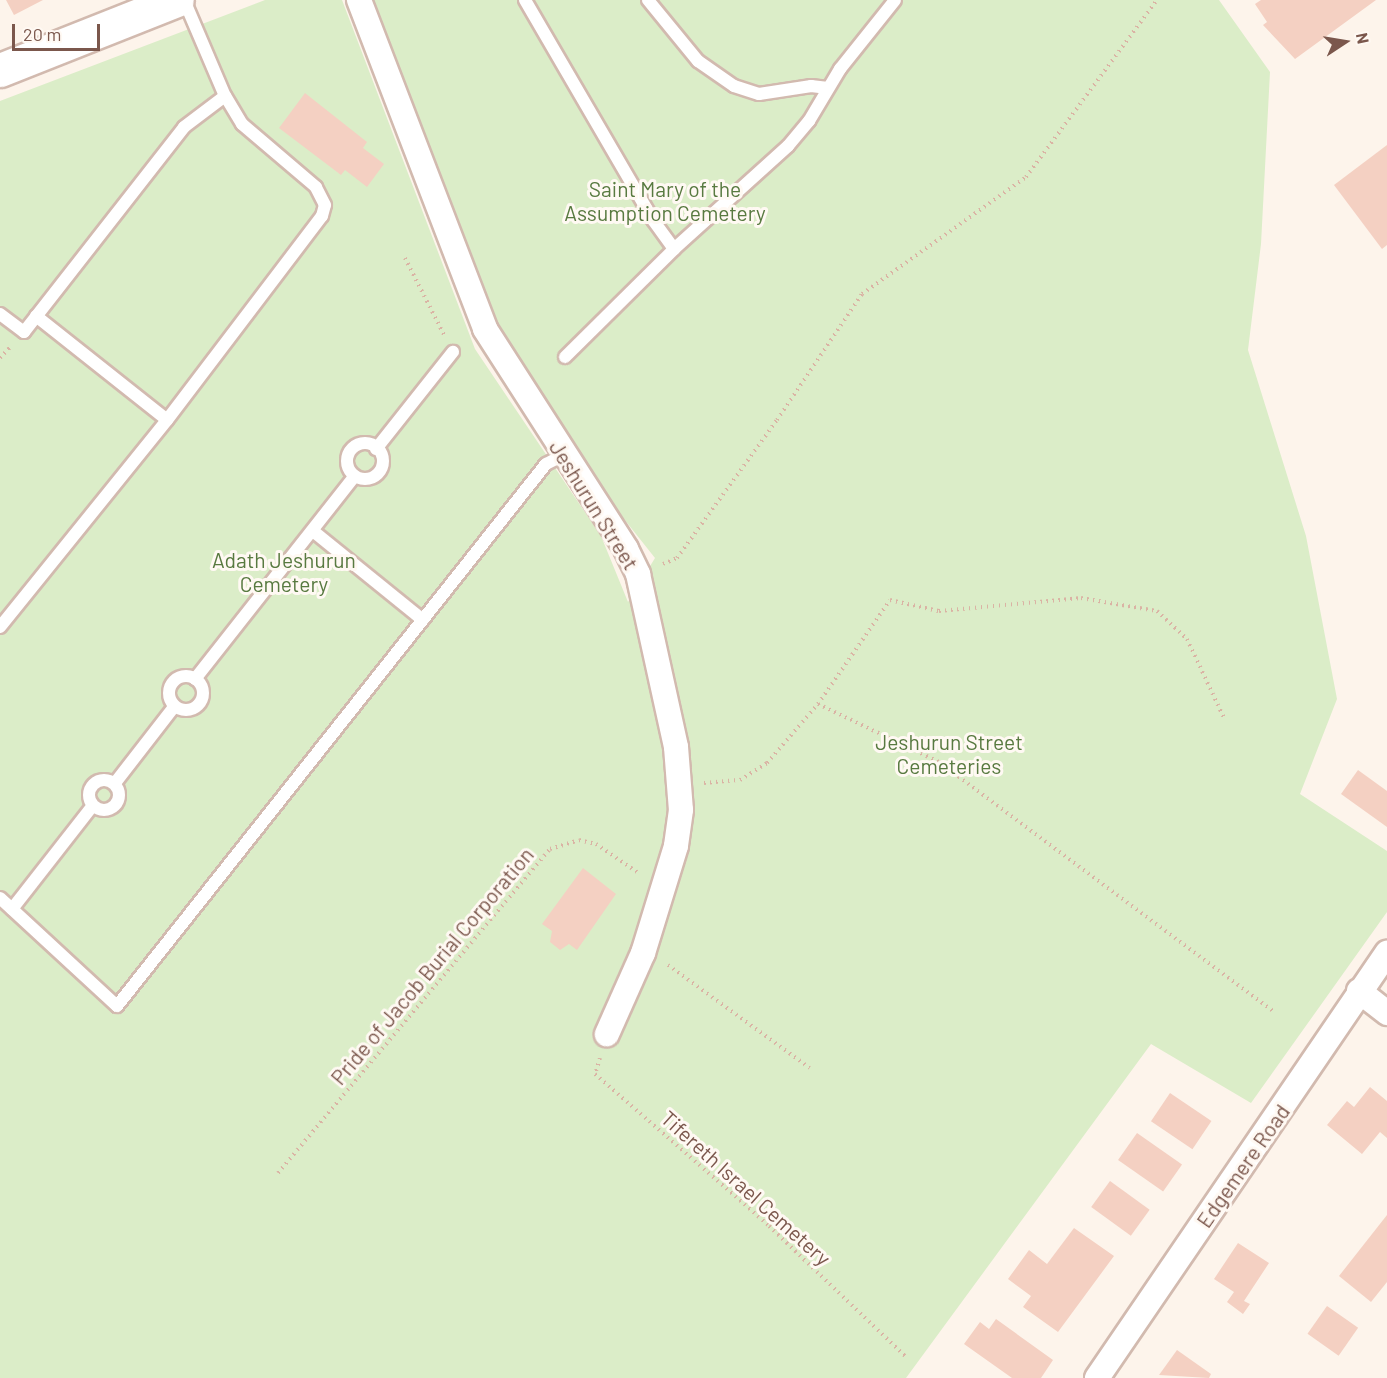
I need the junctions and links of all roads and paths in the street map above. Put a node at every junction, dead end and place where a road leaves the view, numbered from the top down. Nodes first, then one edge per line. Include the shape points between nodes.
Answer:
1 (177, 0) edge
2 (184, 0) edge
3 (359, 0) edge
4 (525, 0) edge
5 (648, 0) edge
6 (895, 0) edge
7 (1157, 0) edge
8 (0, 69) edge
9 (828, 88) junction
10 (225, 96) junction
11 (674, 249) junction
12 (405, 258) dead end
13 (0, 314) edge
14 (36, 316) junction
15 (453, 352) joint
16 (565, 357) dead end
17 (167, 420) junction
18 (376, 449) junction
19 (564, 455) junction
20 (355, 476) junction
21 (313, 531) junction
22 (638, 574) junction
23 (423, 620) junction
24 (0, 627) edge
25 (195, 679) junction
26 (819, 704) junction
27 (174, 707) junction
28 (1225, 720) dead end
29 (680, 777) junction
30 (115, 783) junction
31 (91, 808) junction
32 (664, 883) junction
33 (0, 898) edge
34 (12, 909) junction
35 (643, 953) junction
36 (1387, 953) edge
37 (1359, 992) junction
38 (1275, 1012) dead end
39 (1387, 1013) edge
40 (607, 1034) joint
41 (810, 1068) dead end
42 (278, 1173) dead end
43 (904, 1356) dead end
44 (1096, 1378) edge

1 - 8 main road
2 - 10 lane
3 - 19 street, Jeshurun Street via 485,329
4 - 11 lane
5 - 9 lane via 698,61 734,86 759,94 811,86
6 - 9 lane
7 - 22 path via 1026,177 862,294 677,558
9 - 11 lane via 788,146
10 - 14 lane via 184,127
10 - 17 lane via 242,124 316,187 325,206 317,225
11 - 16 lane
12 - 15 path
13 - 14 lane via 24,332
14 - 17 lane
15 - 18 lane
17 - 24 lane
18 - 20 lane via 383,461 381,472 369,478
18 - 20 lane via 363,443 351,448 348,460
19 - 22 street, Jeshurun Street via 626,549
19 - 23 lane via 546,464
20 - 21 lane
21 - 23 lane
21 - 25 lane
22 - 29 street, Jeshurun Street
23 - 34 lane via 117,1006
25 - 27 lane via 185,677 173,682 169,693
25 - 27 lane via 202,692 200,703 188,709
26 - 28 path via 890,600 939,611 1081,598 1157,611 1187,639
26 - 29 path via 767,763 746,776 720,783
26 - 38 path via 939,762
27 - 30 lane
29 - 32 street, Jeshurun Street via 679,829
30 - 31 lane via 104,780 92,785
30 - 31 lane via 119,793 117,804 105,810
31 - 34 lane
32 - 35 street, Jeshurun Street
32 - 42 path, Pride of Jacob Burial Corporation via 636,872 596,843 579,840 550,849
33 - 34 lane
35 - 40 street, Jeshurun Street
35 - 41 path via 666,964
36 - 37 street, Edgemere Road
37 - 39 street
37 - 44 street, Edgemere Road via 1284,1108
40 - 43 path, Tifereth Israel Cemetery via 594,1074 769,1226

